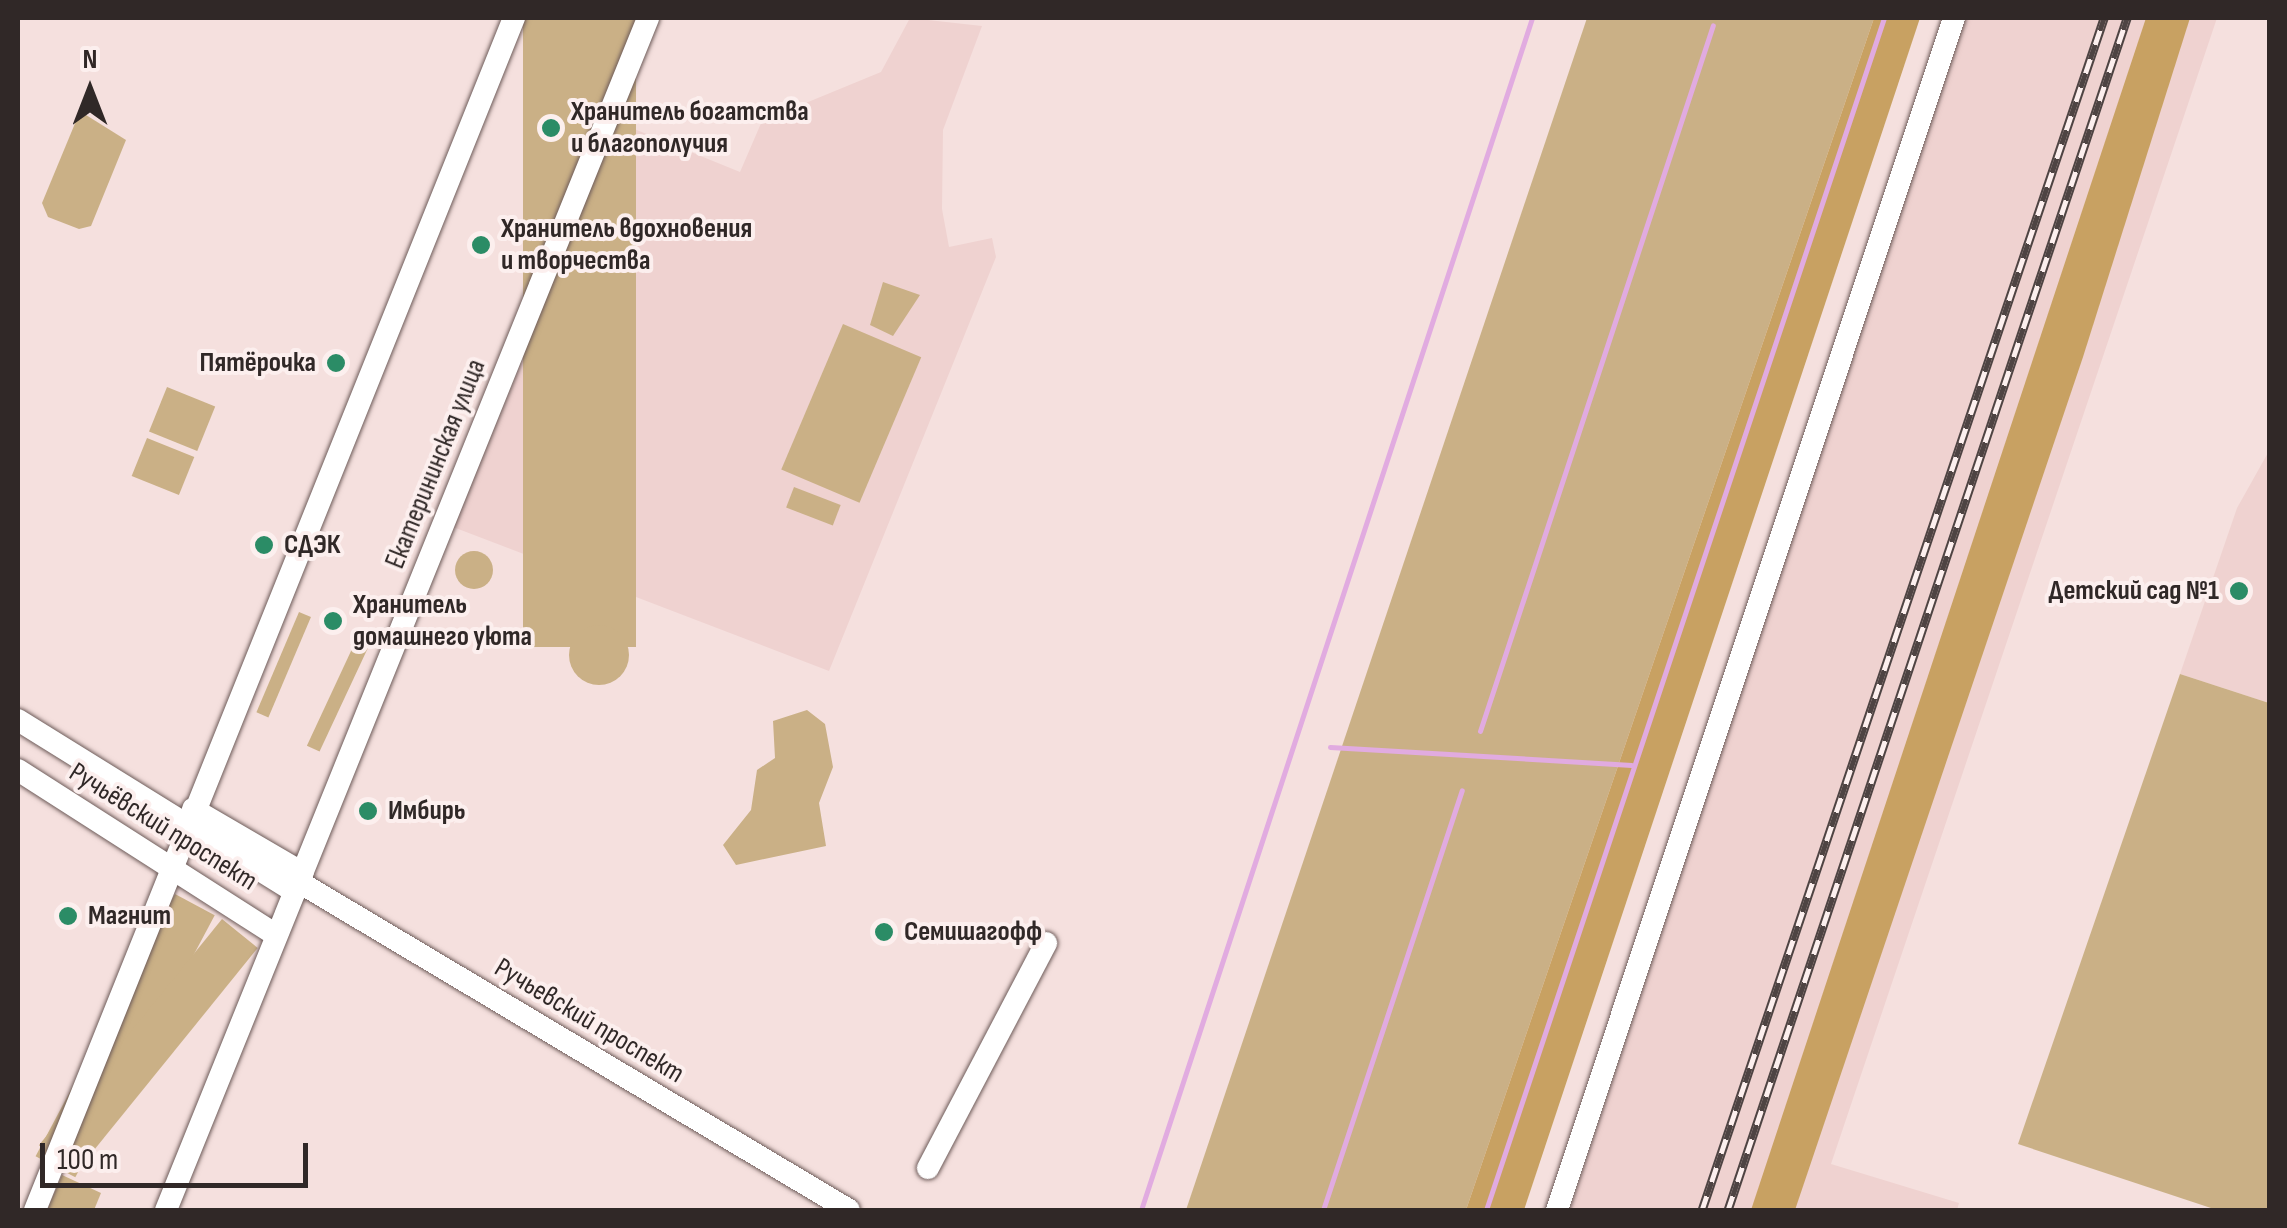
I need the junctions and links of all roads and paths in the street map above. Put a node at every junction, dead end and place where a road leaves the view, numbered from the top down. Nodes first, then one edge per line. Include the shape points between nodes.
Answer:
1 (514, 18) edge
2 (648, 18) edge
3 (1954, 18) edge
4 (18, 720) edge
5 (18, 770) edge
6 (189, 818) junction
7 (169, 867) junction
8 (299, 882) junction
9 (276, 935) junction
10 (1046, 943) dead end
11 (928, 1168) dead end
12 (35, 1210) edge
13 (166, 1210) edge
14 (849, 1210) edge
15 (1557, 1210) edge

1 - 6 street
2 - 8 street, Екатерининская улица
3 - 15 street
4 - 6 street, Ручьевский проспект
5 - 7 street, Ручьёвский проспект
6 - 7 street
6 - 8 street, Ручьевский проспект
7 - 9 street, Ручьёвский проспект
7 - 12 street
8 - 9 street, Екатерининская улица
8 - 14 street, Ручьевский проспект
9 - 13 street, Екатерининская улица
10 - 11 street

